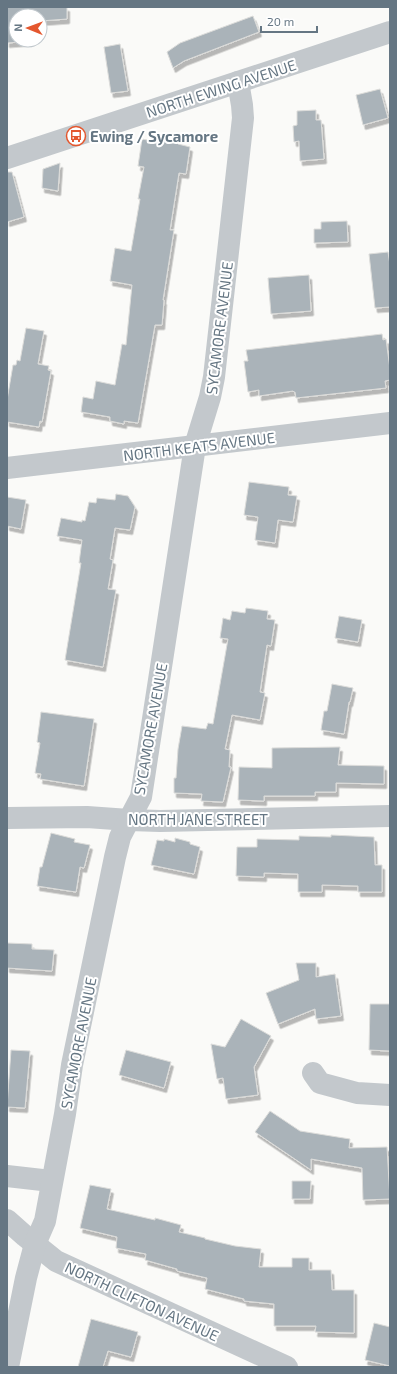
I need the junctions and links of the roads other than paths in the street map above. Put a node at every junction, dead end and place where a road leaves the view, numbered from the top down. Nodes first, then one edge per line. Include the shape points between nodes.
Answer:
1 (390, 32) edge
2 (238, 82) junction
3 (7, 158) edge
4 (390, 424) edge
5 (196, 446) junction
6 (7, 468) edge
7 (390, 816) edge
8 (7, 818) edge
9 (129, 820) junction
10 (313, 1073) dead end
11 (390, 1095) edge
12 (7, 1176) edge
13 (51, 1181) junction
14 (7, 1220) edge
15 (35, 1244) junction
16 (8, 1367) edge
17 (287, 1367) edge

1 - 2 street, NORTH EWING AVENUE
2 - 3 street, NORTH EWING AVENUE
2 - 5 street, SYCAMORE AVENUE via 243,118 214,377
4 - 5 street, NORTH KEATS AVENUE
5 - 6 street, NORTH KEATS AVENUE
5 - 9 street, SYCAMORE AVENUE via 141,797
7 - 9 street, NORTH JANE STREET
8 - 9 street, NORTH JANE STREET via 87,817
9 - 13 street, SYCAMORE AVENUE via 120,837 115,857
10 - 11 street via 320,1083 357,1093
12 - 13 street
13 - 15 street, SYCAMORE AVENUE via 45,1221
14 - 15 street, NORTH CLIFTON AVENUE
15 - 16 street, SYCAMORE AVENUE
15 - 17 street, NORTH CLIFTON AVENUE via 56,1261

